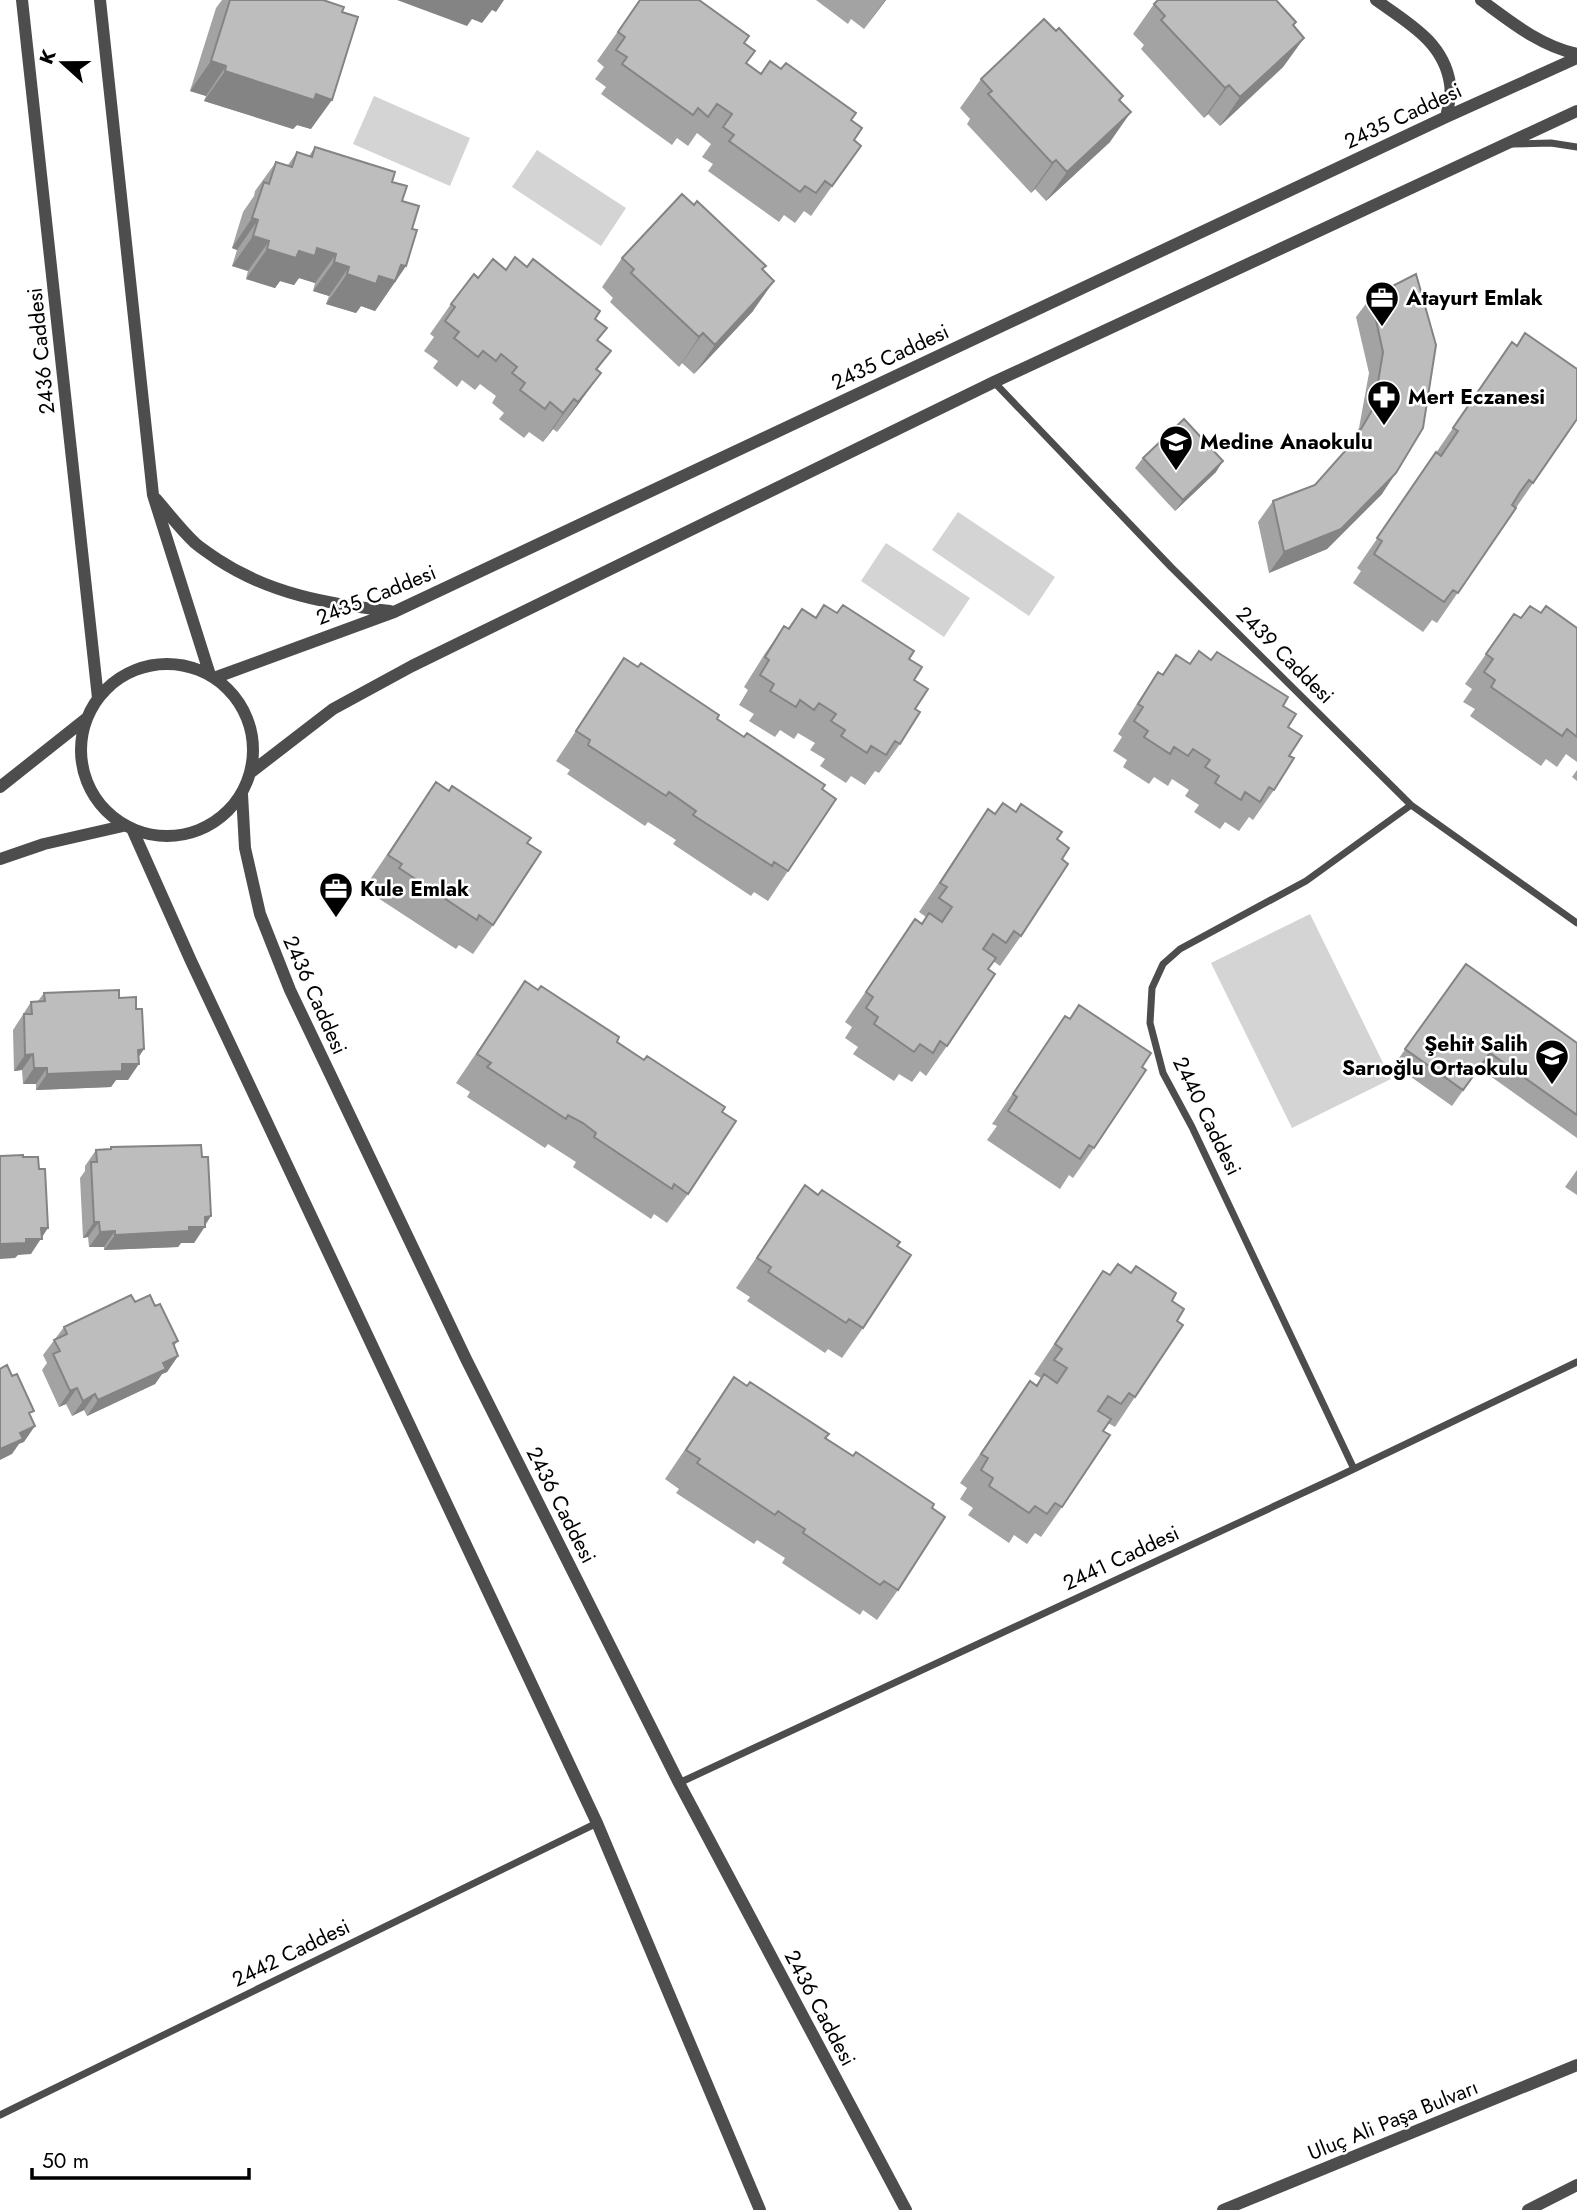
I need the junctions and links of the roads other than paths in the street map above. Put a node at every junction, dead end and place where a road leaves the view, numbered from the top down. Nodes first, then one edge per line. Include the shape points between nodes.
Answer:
1 (22, 0) edge
2 (100, 0) edge
3 (1376, 0) edge
4 (1481, 0) edge
5 (1577, 56) edge
6 (1577, 111) edge
7 (1447, 117) junction
8 (1505, 144) junction
9 (1577, 146) edge
10 (994, 382) junction
11 (153, 495) junction
12 (394, 612) junction
13 (212, 676) junction
14 (98, 698) junction
15 (87, 718) junction
16 (250, 773) junction
17 (0, 787) edge
18 (242, 794) junction
19 (1411, 804) junction
20 (128, 828) junction
21 (0, 859) edge
22 (1577, 923) edge
23 (1577, 1362) edge
24 (1354, 1469) junction
25 (679, 1783) junction
26 (597, 1823) junction
27 (1577, 2065) edge
28 (0, 2115) edge
29 (1577, 2185) edge
30 (760, 2210) edge
31 (906, 2210) edge
32 (1223, 2210) edge
33 (1528, 2210) edge

1 - 14 street, 2436 Caddesi
2 - 11 street
3 - 7 street via 1442,55 1451,86
4 - 5 street via 1526,33
5 - 7 street, 2435 Caddesi
6 - 8 street
7 - 12 street, 2435 Caddesi
8 - 9 street
8 - 10 street
10 - 16 street via 412,666 333,709
10 - 19 street, 2439 Caddesi via 1171,567
11 - 12 street via 197,545 265,585 334,605
11 - 13 street
12 - 13 street, 2435 Caddesi
13 - 14 street via 178,664 144,667 124,675
13 - 16 street via 237,700 247,719 252,740
14 - 15 street
15 - 17 street
15 - 20 street via 80,751 86,784 105,812
16 - 18 street
18 - 20 street via 219,819 189,834 166,837
18 - 25 street, 2436 Caddesi via 245,848 260,914 289,990 466,1359
19 - 22 street, 2439 Caddesi
19 - 24 street, 2440 Caddesi via 1306,881 1180,949 1163,964 1152,988 1150,1023 1163,1073
20 - 21 street via 44,844
20 - 26 street
23 - 24 street, 2441 Caddesi
24 - 25 street, 2441 Caddesi
25 - 31 street, 2436 Caddesi
26 - 28 street, 2442 Caddesi
26 - 30 street
27 - 32 street, Uluç Ali Paşa Bulvarı
29 - 33 street

